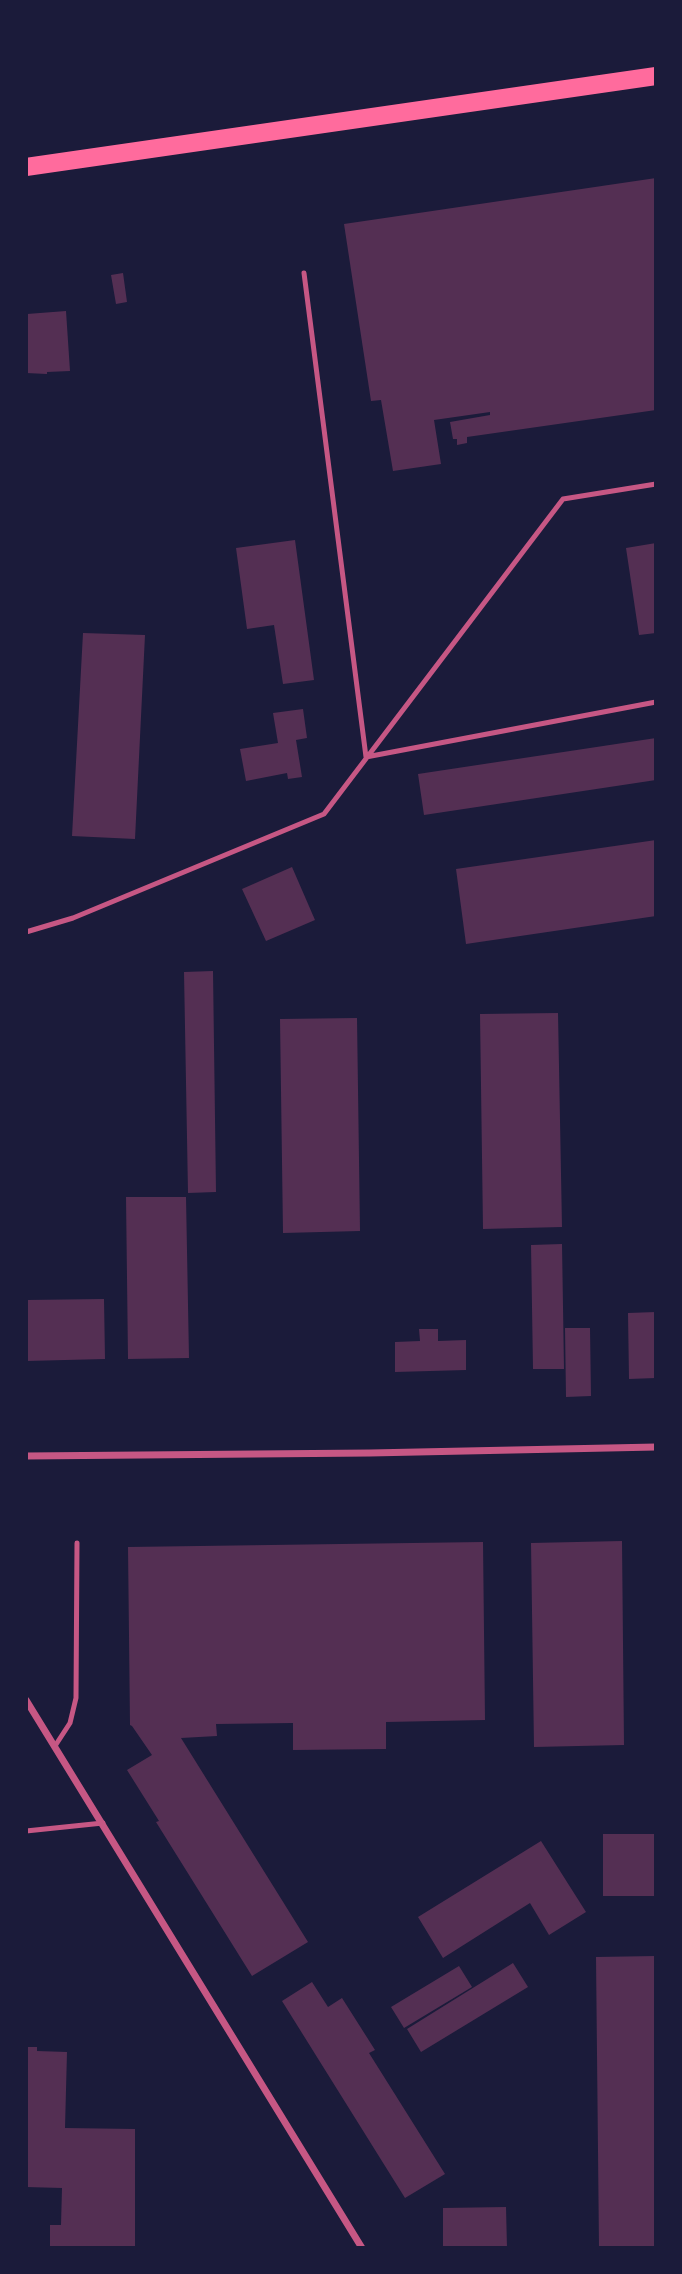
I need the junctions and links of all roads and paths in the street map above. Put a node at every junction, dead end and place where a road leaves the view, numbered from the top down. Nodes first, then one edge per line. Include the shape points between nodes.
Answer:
1 (656, 76) edge
2 (26, 167) edge
3 (304, 273) dead end
4 (656, 484) edge
5 (656, 702) edge
6 (366, 757) junction
7 (26, 932) edge
8 (656, 1447) edge
9 (26, 1456) edge
10 (77, 1543) dead end
11 (26, 1700) edge
12 (55, 1746) junction
13 (103, 1822) junction
14 (26, 1830) edge
15 (362, 2248) edge

1 - 2 main road
3 - 6 lane
4 - 6 lane via 564,499
5 - 6 lane
6 - 7 lane via 324,814 73,918
8 - 9 street
10 - 12 lane via 76,1698 69,1723
11 - 12 street
12 - 13 street
13 - 14 lane
13 - 15 street

